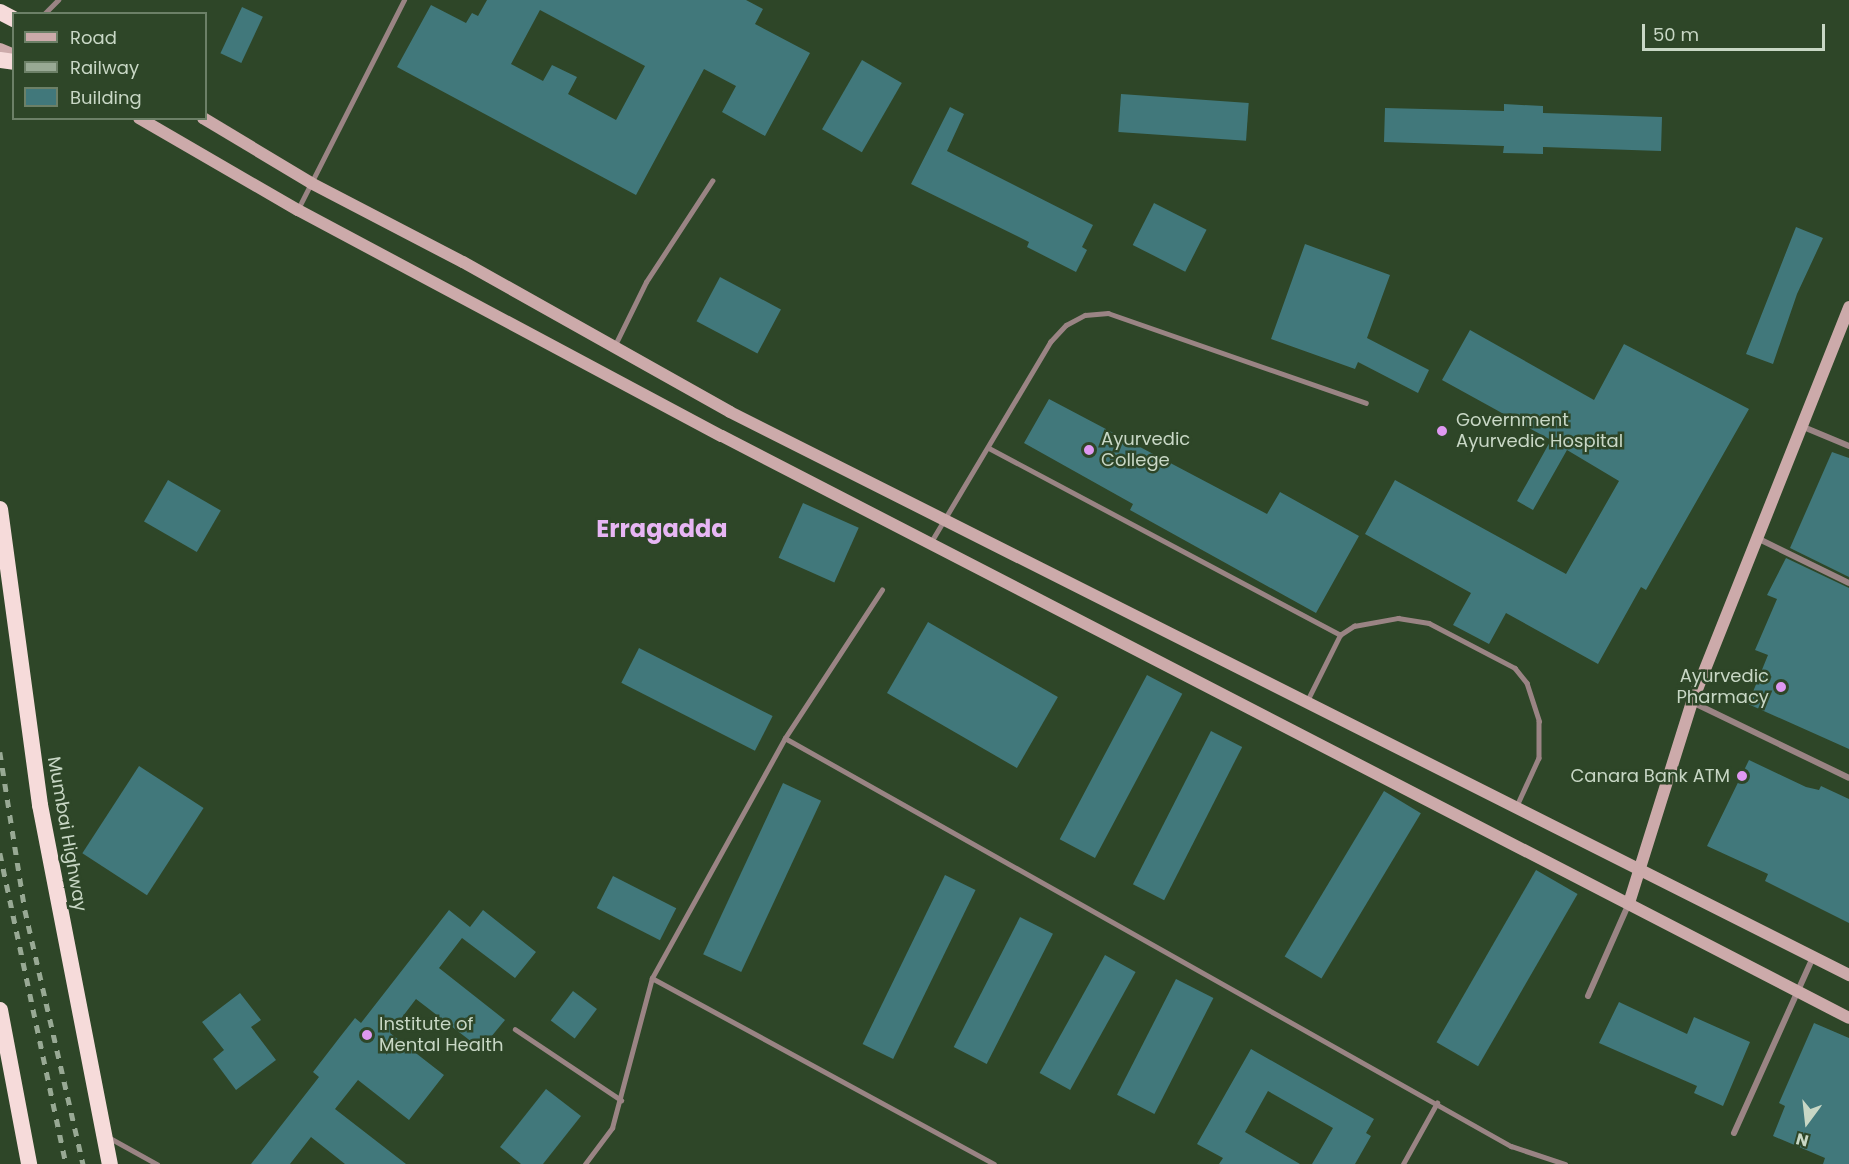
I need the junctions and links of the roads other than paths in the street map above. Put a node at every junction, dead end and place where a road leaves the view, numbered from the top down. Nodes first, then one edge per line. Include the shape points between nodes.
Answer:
1 (58, 0) edge
2 (404, 0) edge
3 (46, 12) edge
4 (142, 120) edge
5 (206, 120) edge
6 (712, 181) dead end
7 (311, 183) junction
8 (298, 210) junction
9 (1849, 307) edge
10 (614, 347) junction
11 (1366, 403) dead end
12 (1801, 426) junction
13 (1849, 446) edge
14 (989, 447) junction
15 (0, 509) edge
16 (946, 519) junction
17 (1756, 538) junction
18 (931, 542) junction
19 (1849, 583) edge
20 (882, 590) dead end
21 (1340, 635) junction
22 (1307, 701) junction
23 (1692, 702) junction
24 (785, 738) junction
25 (1849, 778) edge
26 (1516, 806) junction
27 (1640, 868) junction
28 (1629, 903) junction
29 (1813, 957) junction
30 (1849, 975) edge
31 (652, 978) junction
32 (1796, 993) junction
33 (1588, 996) dead end
34 (0, 1010) edge
35 (1849, 1018) edge
36 (515, 1029) dead end
37 (621, 1100) junction
38 (1437, 1103) junction
39 (1734, 1133) dead end
40 (105, 1135) junction
41 (29, 1164) edge
42 (110, 1164) edge
43 (157, 1164) edge
44 (585, 1164) edge
45 (994, 1164) edge
46 (1402, 1164) edge
47 (1565, 1164) edge

1 - 3 lane
2 - 7 lane
4 - 8 main road
5 - 7 main road
6 - 10 lane via 646,282
7 - 8 lane
7 - 10 main road
8 - 18 main road via 722,436
9 - 12 main road
10 - 16 main road via 730,412
11 - 14 lane via 1108,314 1085,315 1066,325 1050,342
12 - 13 street
12 - 17 main road
14 - 16 lane
14 - 21 lane
15 - 40 highway, Mumbai Highway via 40,805
16 - 18 lane
16 - 22 main road
17 - 19 street
17 - 23 main road
18 - 28 main road
20 - 24 lane
21 - 22 lane
21 - 26 lane via 1354,626 1375,621 1398,618 1429,623 1515,668 1535,701 1541,736 1539,758
22 - 26 main road
23 - 25 street
23 - 27 main road
24 - 31 lane
24 - 38 lane
26 - 27 main road
27 - 28 main road
27 - 29 main road
28 - 32 main road
28 - 33 street
29 - 30 main road
29 - 32 street
31 - 37 lane
31 - 45 lane
32 - 35 main road
32 - 39 street
34 - 41 highway
36 - 37 lane
37 - 44 lane via 612,1128
38 - 46 lane
38 - 47 lane via 1511,1146
40 - 42 highway, Mumbai Highway
40 - 43 lane

